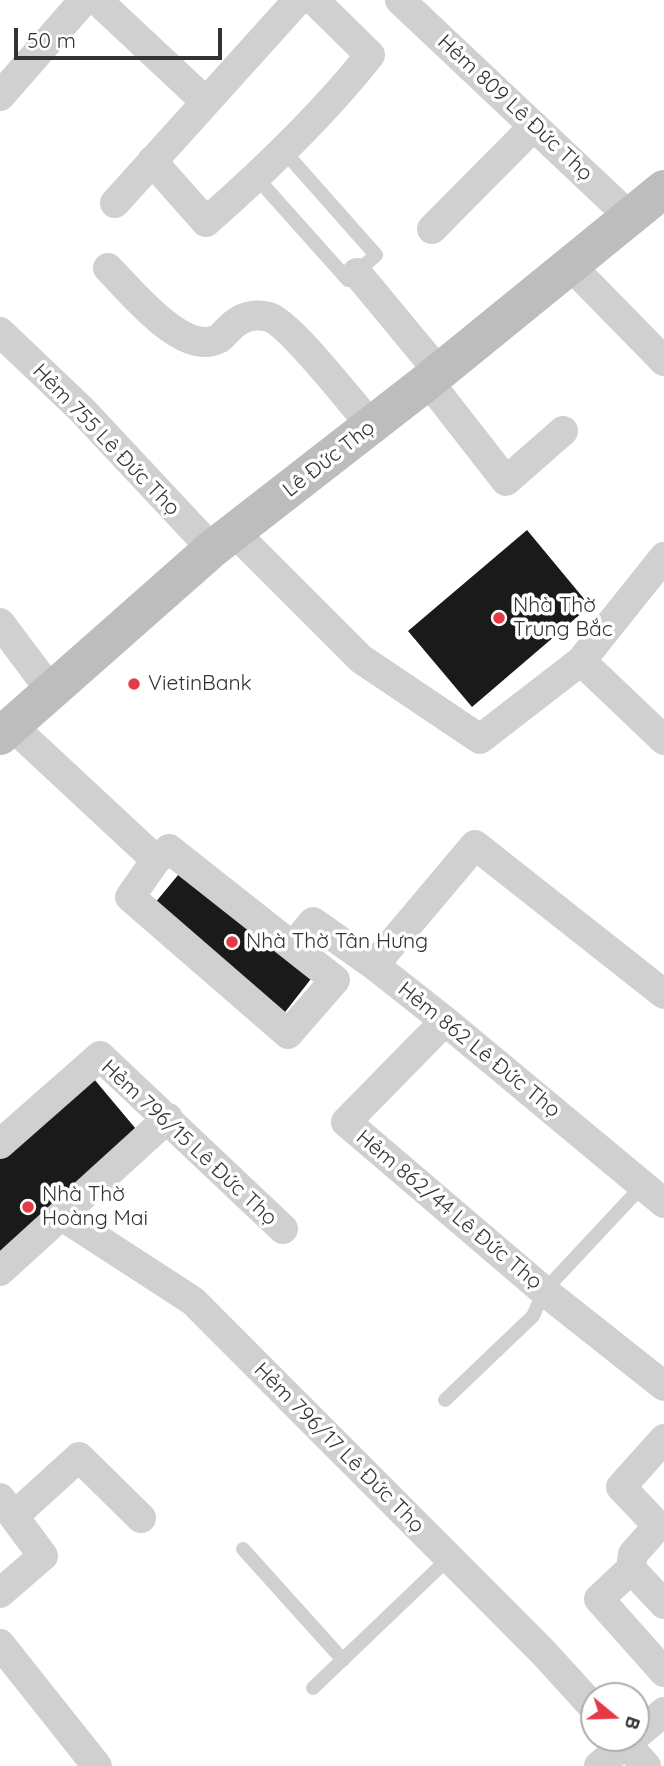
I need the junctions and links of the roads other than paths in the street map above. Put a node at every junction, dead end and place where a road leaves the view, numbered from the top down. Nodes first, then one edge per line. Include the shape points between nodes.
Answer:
1 (84, 0) edge
2 (97, 0) edge
3 (298, 0) edge
4 (314, 0) edge
5 (400, 0) edge
6 (0, 96) edge
7 (206, 102) junction
8 (534, 126) junction
9 (283, 150) junction
10 (152, 161) junction
11 (256, 177) junction
12 (664, 188) edge
13 (115, 203) dead end
14 (629, 216) junction
15 (432, 229) dead end
16 (570, 265) junction
17 (108, 268) dead end
18 (357, 272) junction
19 (0, 332) edge
20 (660, 348) edge
21 (433, 377) junction
22 (371, 425) junction
23 (563, 431) dead end
24 (223, 540) junction
25 (664, 557) edge
26 (0, 623) edge
27 (582, 662) junction
28 (51, 691) junction
29 (6, 731) edge
30 (664, 740) edge
31 (156, 860) junction
32 (293, 946) junction
33 (374, 965) junction
34 (664, 994) edge
35 (445, 1021) junction
36 (168, 1118) junction
37 (0, 1144) edge
38 (654, 1194) edge
39 (62, 1216) junction
40 (283, 1229) dead end
41 (0, 1271) edge
42 (544, 1291) junction
43 (664, 1385) edge
44 (445, 1400) dead end
45 (664, 1439) edge
46 (7, 1507) edge
47 (141, 1518) dead end
48 (243, 1549) dead end
49 (449, 1558) junction
50 (631, 1569) junction
51 (0, 1592) edge
52 (664, 1604) edge
53 (0, 1644) edge
54 (343, 1660) junction
55 (664, 1672) edge
56 (313, 1688) dead end
57 (580, 1693) edge
58 (614, 1752) edge
59 (97, 1766) edge
60 (599, 1766) edge

1 - 6 street
2 - 7 street
3 - 7 street
4 - 9 street via 370,55
5 - 8 street, Hẻm 809 Lê Đức Thọ
7 - 10 street
8 - 14 street, Hẻm 809 Lê Đức Thọ
8 - 15 street
9 - 11 street
9 - 18 lane via 376,255
10 - 11 street via 206,222
10 - 13 street
11 - 18 lane via 348,280
12 - 14 main road, Lê Đức Thọ
14 - 16 main road, Lê Đức Thọ
16 - 20 street
16 - 21 main road, Lê Đức Thọ
17 - 22 street via 162,323 185,338 203,343 219,339 233,324 251,315 270,318 290,332
18 - 21 street
19 - 24 street, Hẻm 755 Lê Đức Thọ
21 - 22 main road, Lê Đức Thọ
21 - 23 street via 506,481
22 - 24 main road, Lê Đức Thọ
24 - 27 street, Hẻm 755 Lê Đức Thọ via 361,659 480,739
24 - 28 main road, Lê Đức Thọ
25 - 27 street
26 - 28 street
27 - 30 street
28 - 29 main road, Lê Đức Thọ
29 - 31 street
31 - 32 street via 169,849
31 - 32 street via 130,897 288,1034 335,980
32 - 33 street, Hẻm 862 Lê Đức Thọ via 313,922
33 - 34 street via 475,845
33 - 35 street, Hẻm 862 Lê Đức Thọ
35 - 38 street, Hẻm 862 Lê Đức Thọ
35 - 42 street, Hẻm 862/44 Lê Đức Thọ via 346,1122
36 - 37 street, Hẻm 796/15 Lê Đức Thọ via 100,1056
36 - 39 street
36 - 40 street, Hẻm 796/15 Lê Đức Thọ
38 - 42 lane
39 - 41 street
39 - 49 street, Hẻm 796/17 Lê Đức Thọ via 193,1301
42 - 43 street, Hẻm 862/44 Lê Đức Thọ
42 - 44 lane via 533,1316
45 - 50 street via 621,1487 658,1526 633,1554
46 - 47 street via 79,1457
46 - 51 street via 43,1556
48 - 54 lane
49 - 54 lane
49 - 57 street, Hẻm 796/17 Lê Đức Thọ
50 - 52 street
50 - 55 street via 599,1599
53 - 59 street
54 - 56 lane
58 - 60 street

